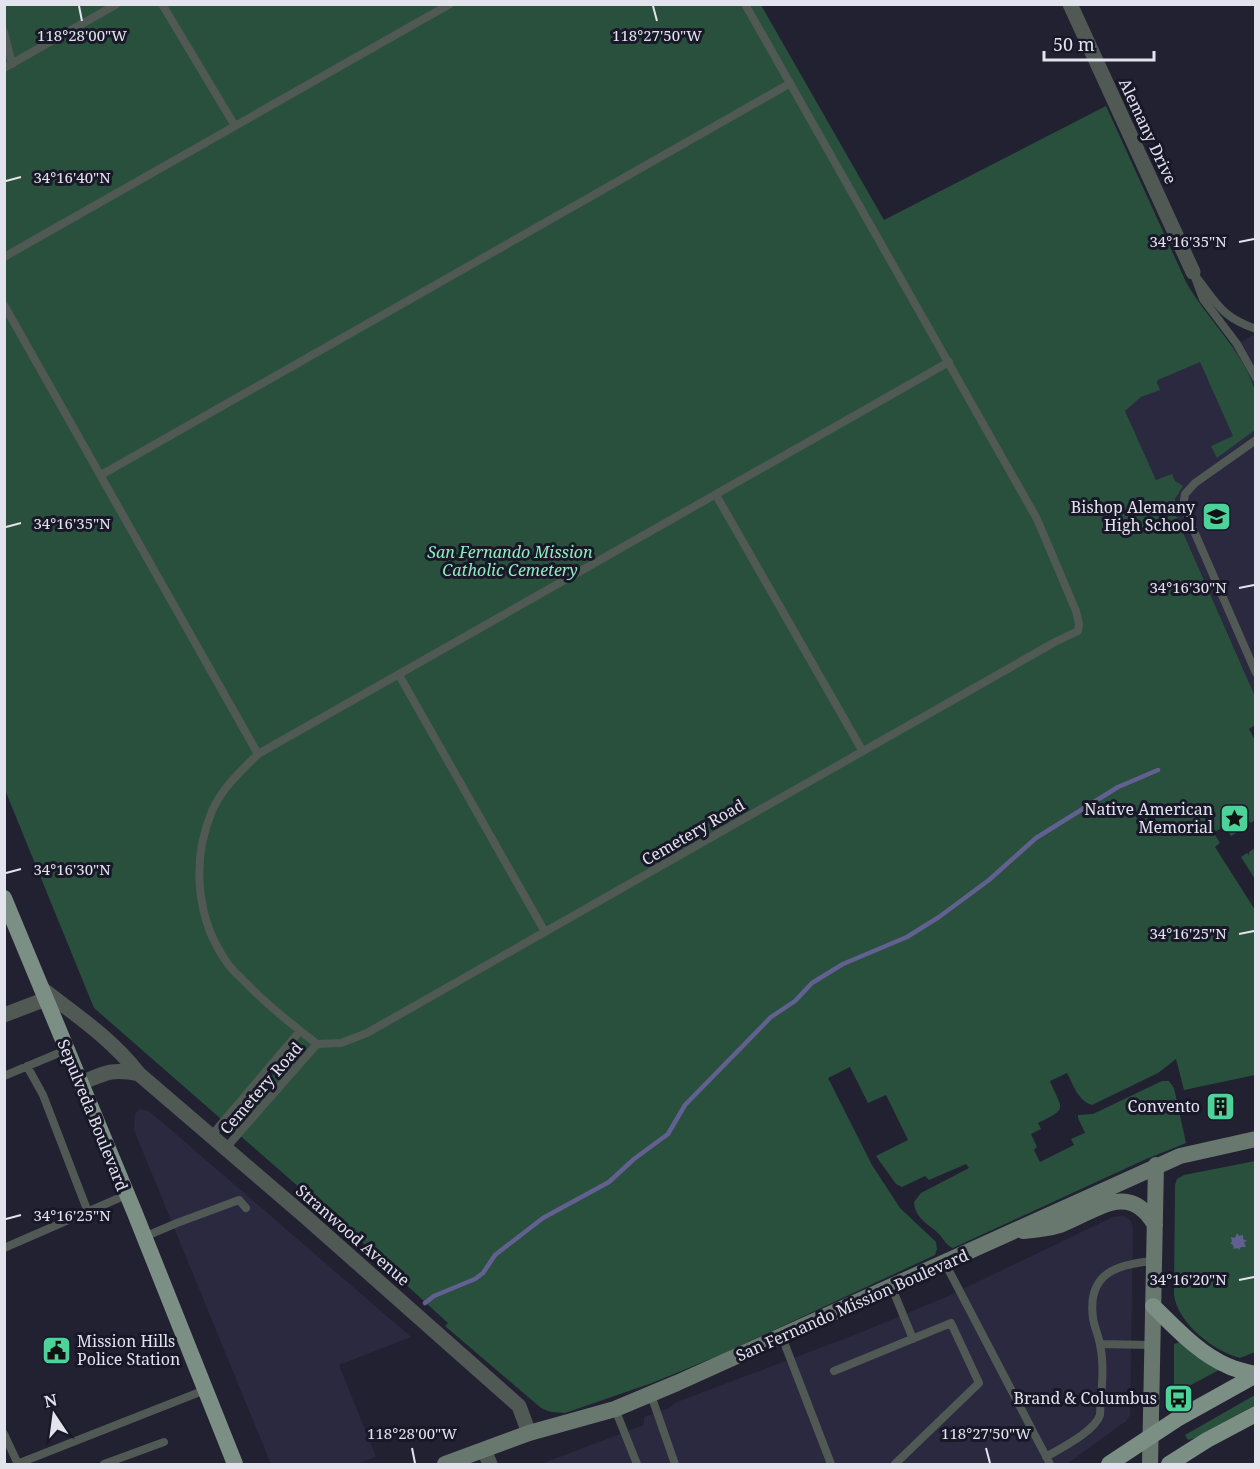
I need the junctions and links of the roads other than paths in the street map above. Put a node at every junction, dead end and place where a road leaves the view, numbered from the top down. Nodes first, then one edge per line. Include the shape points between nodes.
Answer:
1 (117, 4) edge
2 (162, 4) edge
3 (450, 4) edge
4 (746, 4) edge
5 (1070, 4) edge
6 (4, 32) edge
7 (8, 66) edge
8 (789, 84) junction
9 (235, 126) junction
10 (4, 257) edge
11 (1193, 272) junction
12 (4, 304) edge
13 (1256, 329) edge
14 (949, 362) junction
15 (1256, 378) edge
16 (1256, 440) edge
17 (101, 475) junction
18 (716, 495) junction
19 (1256, 673) edge
20 (399, 675) junction
21 (862, 750) junction
22 (258, 754) junction
23 (4, 898) edge
24 (545, 932) junction
25 (44, 993) junction
26 (4, 1015) edge
27 (300, 1031) junction
28 (317, 1044) junction
29 (66, 1050) junction
30 (27, 1066) junction
31 (139, 1074) junction
32 (4, 1076) edge
33 (81, 1083) junction
34 (211, 1136) junction
35 (1256, 1138) edge
36 (225, 1149) junction
37 (1156, 1165) junction
38 (126, 1195) junction
39 (246, 1208) dead end
40 (88, 1212) junction
41 (1155, 1225) junction
42 (1010, 1233) junction
43 (143, 1238) junction
44 (4, 1248) edge
45 (1154, 1262) junction
46 (945, 1263) junction
47 (892, 1288) junction
48 (1153, 1305) junction
49 (782, 1336) junction
50 (913, 1339) junction
51 (1100, 1344) junction
52 (1152, 1345) junction
53 (834, 1371) dead end
54 (1256, 1375) edge
55 (205, 1390) junction
56 (651, 1395) junction
57 (615, 1409) junction
58 (1256, 1414) edge
59 (529, 1433) junction
60 (4, 1434) edge
61 (1150, 1437) junction
62 (164, 1442) dead end
63 (487, 1457) edge
64 (1048, 1460) edge
65 (17, 1464) edge
66 (104, 1464) edge
67 (235, 1464) edge
68 (445, 1464) edge
69 (637, 1464) edge
70 (675, 1464) edge
71 (831, 1464) edge
72 (894, 1464) edge
73 (1109, 1464) edge
74 (1150, 1464) edge
75 (1169, 1464) edge

1 - 7 lane
2 - 9 lane
3 - 9 lane
4 - 8 lane
5 - 11 street, Alemany Drive
6 - 7 lane
8 - 14 lane
8 - 17 lane
9 - 10 lane
11 - 13 lane via 1223,312
11 - 15 lane via 1203,299 1237,344
12 - 17 lane
14 - 18 lane
14 - 21 lane, Cemetery Road via 1037,519 1076,611 1078,631
16 - 19 lane via 1196,483 1185,494 1183,506
17 - 22 lane
18 - 20 lane
18 - 21 lane
20 - 22 lane
20 - 24 lane
21 - 24 lane, Cemetery Road
22 - 27 lane via 231,780 213,810 203,841 201,900 210,932 228,965 265,1003
23 - 25 main road, Sepulveda Boulevard
24 - 28 lane, Cemetery Road via 367,1033 341,1043
25 - 26 street
25 - 29 main road, Sepulveda Boulevard
25 - 31 street, Stranwood Avenue via 106,1038
27 - 28 lane, Cemetery Road
27 - 34 lane, Cemetery Road
28 - 36 lane, Cemetery Road
29 - 30 lane
29 - 33 main road, Sepulveda Boulevard
30 - 32 lane
30 - 40 lane via 46,1103
31 - 33 street via 110,1071
31 - 34 street, Stranwood Avenue
33 - 38 main road, Sepulveda Boulevard
34 - 36 street, Stranwood Avenue
35 - 37 main road, San Fernando Mission Boulevard via 1199,1150
36 - 59 street, Stranwood Avenue via 519,1406
37 - 41 main road
37 - 42 main road, San Fernando Mission Boulevard
38 - 40 lane
38 - 43 main road, Sepulveda Boulevard
39 - 43 lane via 239,1200
40 - 44 lane
41 - 42 main road via 1144,1209 1131,1202 1117,1202 1048,1229
41 - 45 main road
42 - 46 main road, San Fernando Mission Boulevard
43 - 55 main road, Sepulveda Boulevard
45 - 48 main road
45 - 51 lane via 1116,1268 1095,1286 1093,1319
46 - 47 main road, San Fernando Mission Boulevard
46 - 64 lane
47 - 49 main road, San Fernando Mission Boulevard
47 - 50 lane
48 - 52 main road
48 - 54 main road via 1205,1353
49 - 56 main road, San Fernando Mission Boulevard
49 - 71 lane
50 - 53 lane
50 - 72 lane via 951,1323 979,1383
51 - 52 lane
51 - 64 lane via 1098,1421
52 - 61 main road
54 - 61 main road
55 - 65 lane
55 - 67 main road, Sepulveda Boulevard
56 - 57 main road, San Fernando Mission Boulevard
56 - 70 lane
57 - 59 main road, San Fernando Mission Boulevard
57 - 69 lane
58 - 75 main road
59 - 63 main road, San Fernando Mission Boulevard
60 - 65 lane
61 - 73 main road
61 - 74 main road
62 - 66 lane
63 - 68 main road, San Fernando Mission Boulevard

